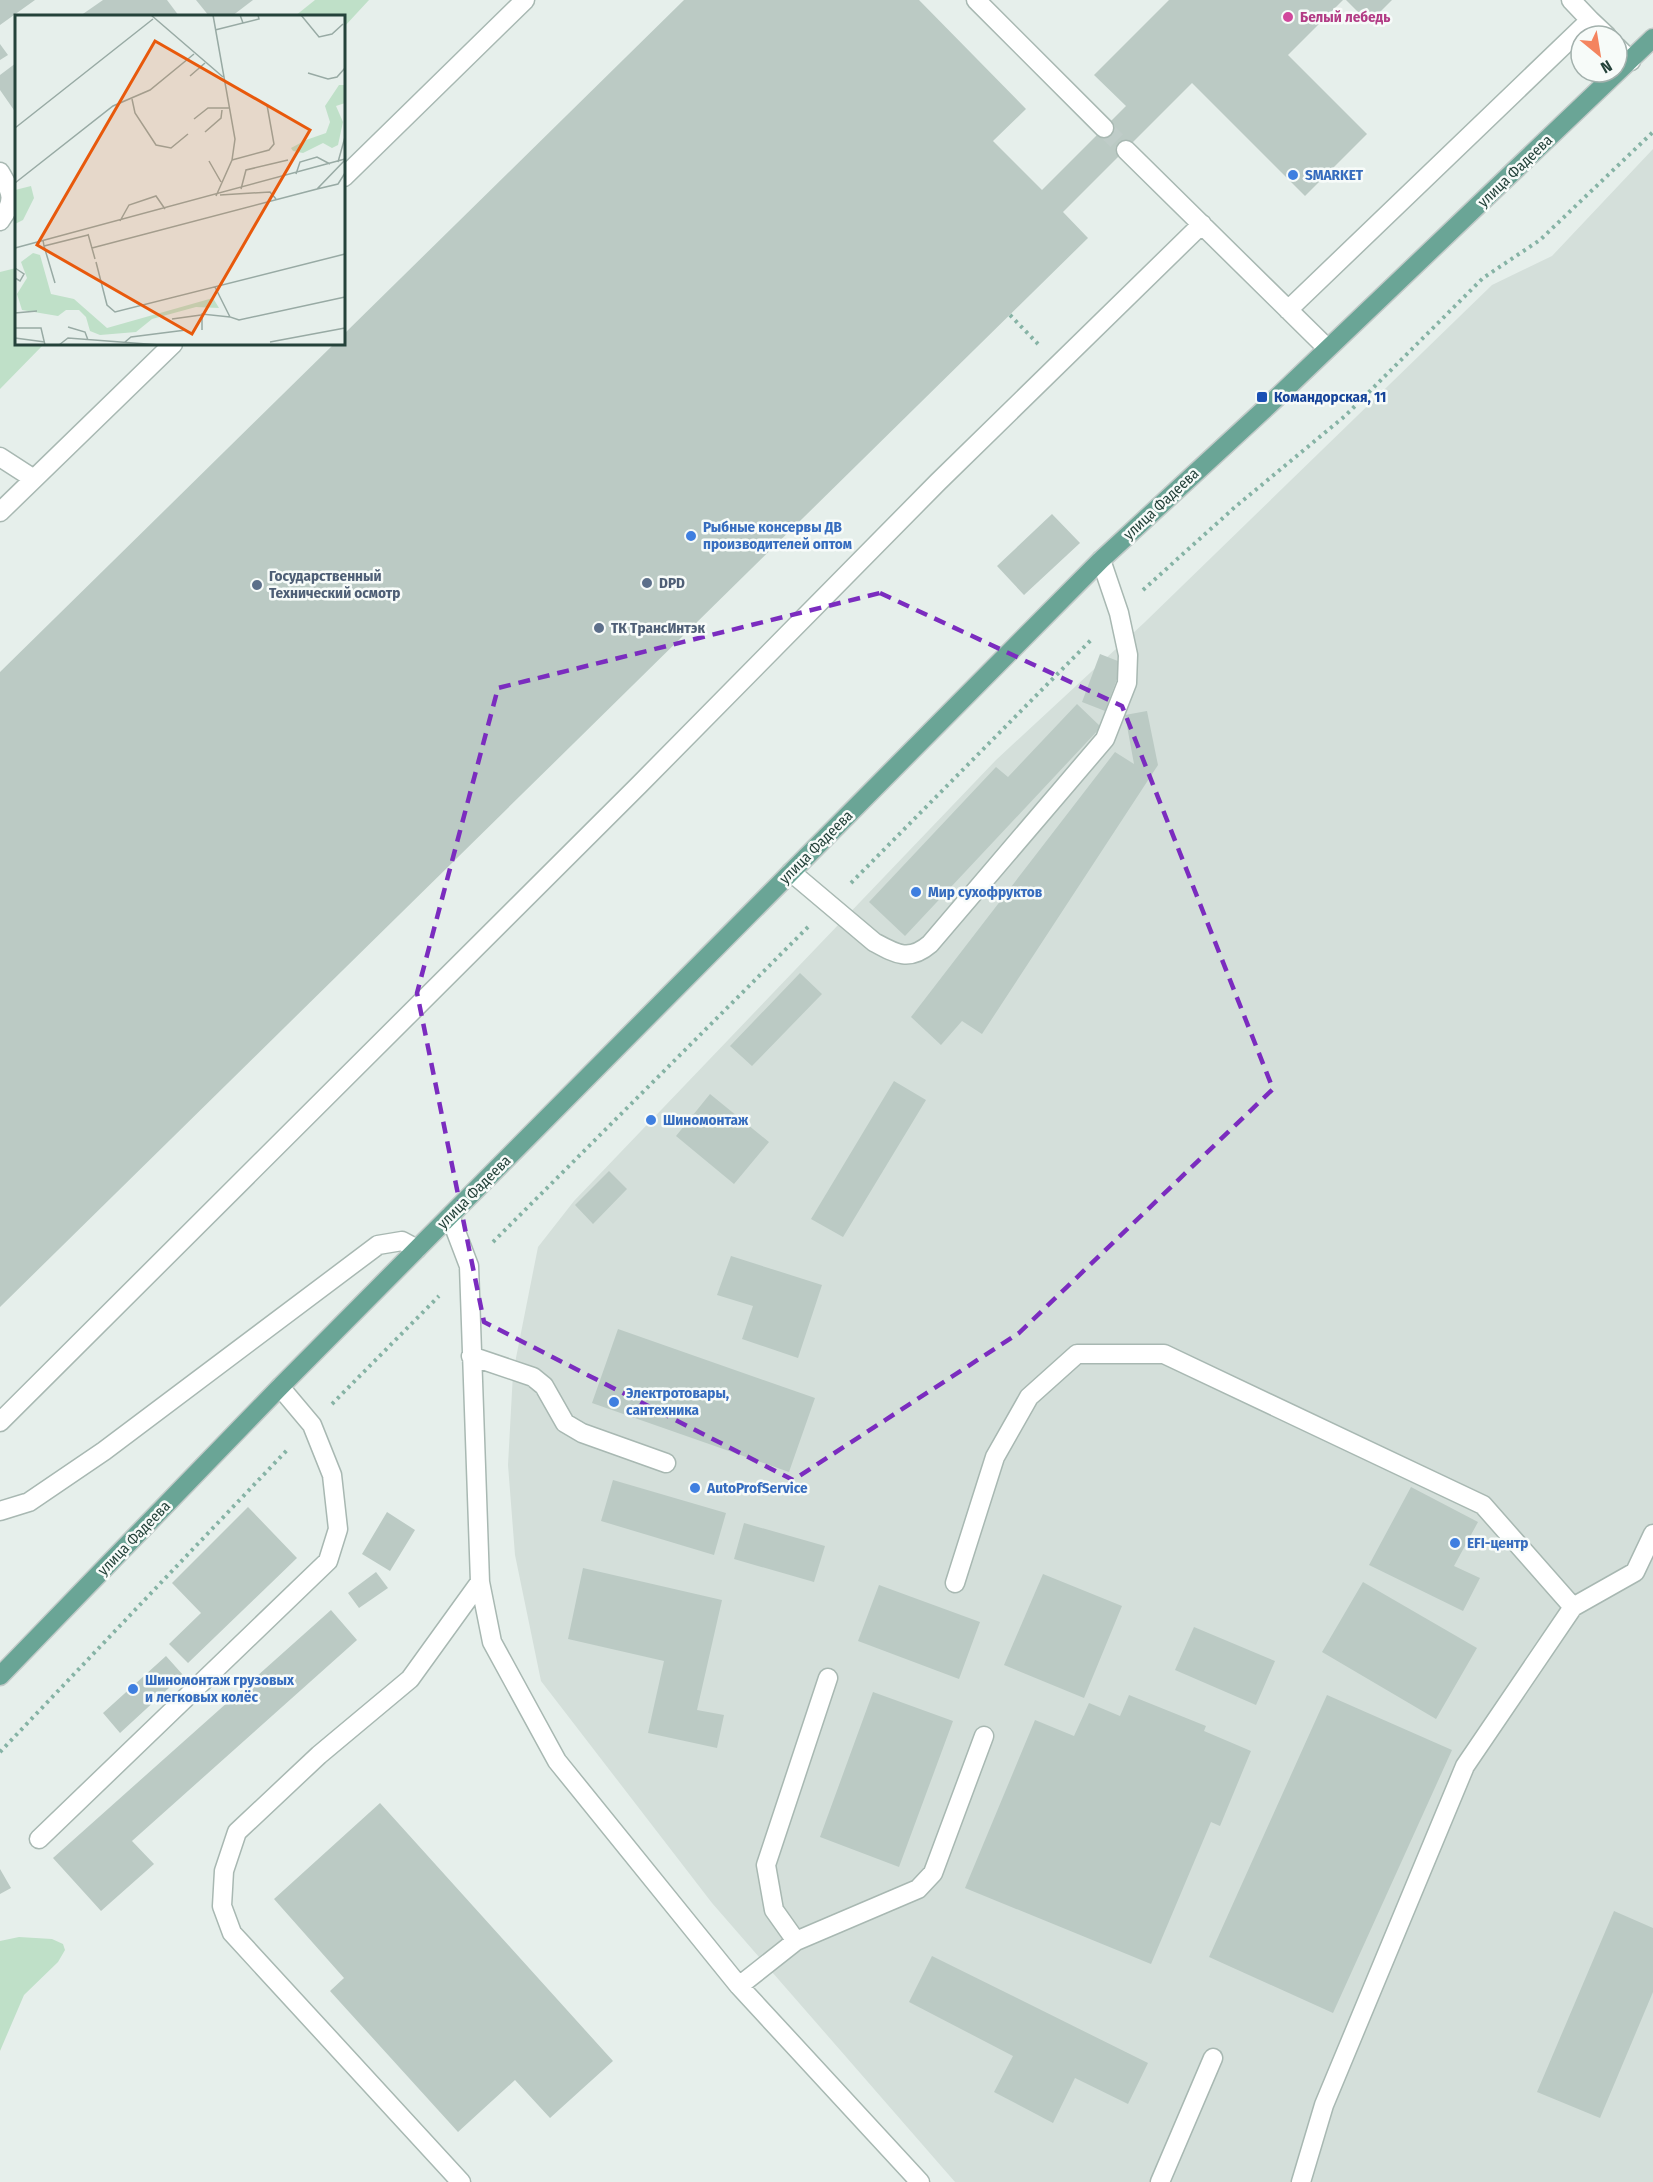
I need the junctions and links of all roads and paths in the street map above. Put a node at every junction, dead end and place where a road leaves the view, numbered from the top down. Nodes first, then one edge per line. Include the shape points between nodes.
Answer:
1 (525, 0) edge
2 (976, 0) edge
3 (1571, 0) edge
4 (1590, 20) junction
5 (1594, 24) edge
6 (1653, 38) edge
7 (1631, 61) joint
8 (1104, 128) tunnel mouth
9 (1653, 132) edge
10 (1126, 150) tunnel mouth
11 (0, 172) edge
12 (345, 176) edge
13 (14, 193) edge
14 (0, 221) edge
15 (1202, 224) junction
16 (1288, 310) junction
17 (1010, 315) dead end
18 (172, 345) edge
19 (1327, 348) junction
20 (1058, 364) junction
21 (0, 457) edge
22 (34, 479) junction
23 (0, 512) edge
24 (1101, 560) junction
25 (1119, 613) junction
26 (791, 872) junction
27 (831, 904) junction
28 (450, 1216) junction
29 (417, 1249) junction
30 (469, 1266) junction
31 (471, 1356) junction
32 (280, 1387) junction
33 (0, 1422) edge
34 (312, 1425) junction
35 (666, 1463) dead end
36 (0, 1511) edge
37 (1653, 1534) edge
38 (480, 1582) junction
39 (955, 1583) dead end
40 (1573, 1607) junction
41 (0, 1676) edge
42 (828, 1678) dead end
43 (984, 1736) dead end
44 (0, 1752) edge
45 (39, 1839) dead end
46 (796, 1941) junction
47 (739, 1986) junction
48 (1213, 2058) dead end
49 (461, 2182) edge
50 (920, 2182) edge
51 (1160, 2182) edge
52 (1301, 2182) edge

1 - 12 street
2 - 8 street
3 - 4 street
4 - 5 street
4 - 16 street
6 - 7 main road, улица Фадеева
7 - 19 main road, улица Фадеева
9 - 25 path via 1540,240 1483,278 1345,416 1235,507
10 - 15 street
11 - 13 street
13 - 14 street via 11,207
15 - 16 street
15 - 20 street
16 - 19 street
17 - 20 path
18 - 22 street
19 - 24 main road, улица Фадеева
20 - 33 street
21 - 22 street
22 - 23 street
24 - 25 street
24 - 26 main road, улица Фадеева
25 - 27 path
25 - 27 street via 1128,655 1126,683 1105,740 930,944 918,954 903,955 885,948
26 - 27 street
26 - 28 main road, улица Фадеева
27 - 30 path
28 - 29 main road, улица Фадеева
28 - 30 street
29 - 32 main road, улица Фадеева
29 - 36 street via 402,1241 378,1245 104,1451 29,1502
30 - 31 street
30 - 34 path
31 - 35 street via 533,1377 544,1386 565,1424
31 - 38 street
32 - 34 street
32 - 41 main road, улица Фадеева
34 - 44 path
34 - 45 street via 332,1475 338,1529 328,1562
37 - 40 street via 1635,1572
38 - 47 street via 492,1642 557,1761
38 - 49 street via 410,1679 319,1755 237,1832 224,1871 222,1906 232,1933
39 - 40 street via 995,1457 1029,1397 1077,1354 1164,1354 1484,1505
40 - 52 street via 1465,1766 1324,2105
42 - 46 street via 765,1865 774,1910
43 - 46 street via 933,1874 900,1899
46 - 47 street
47 - 50 street
48 - 51 street

